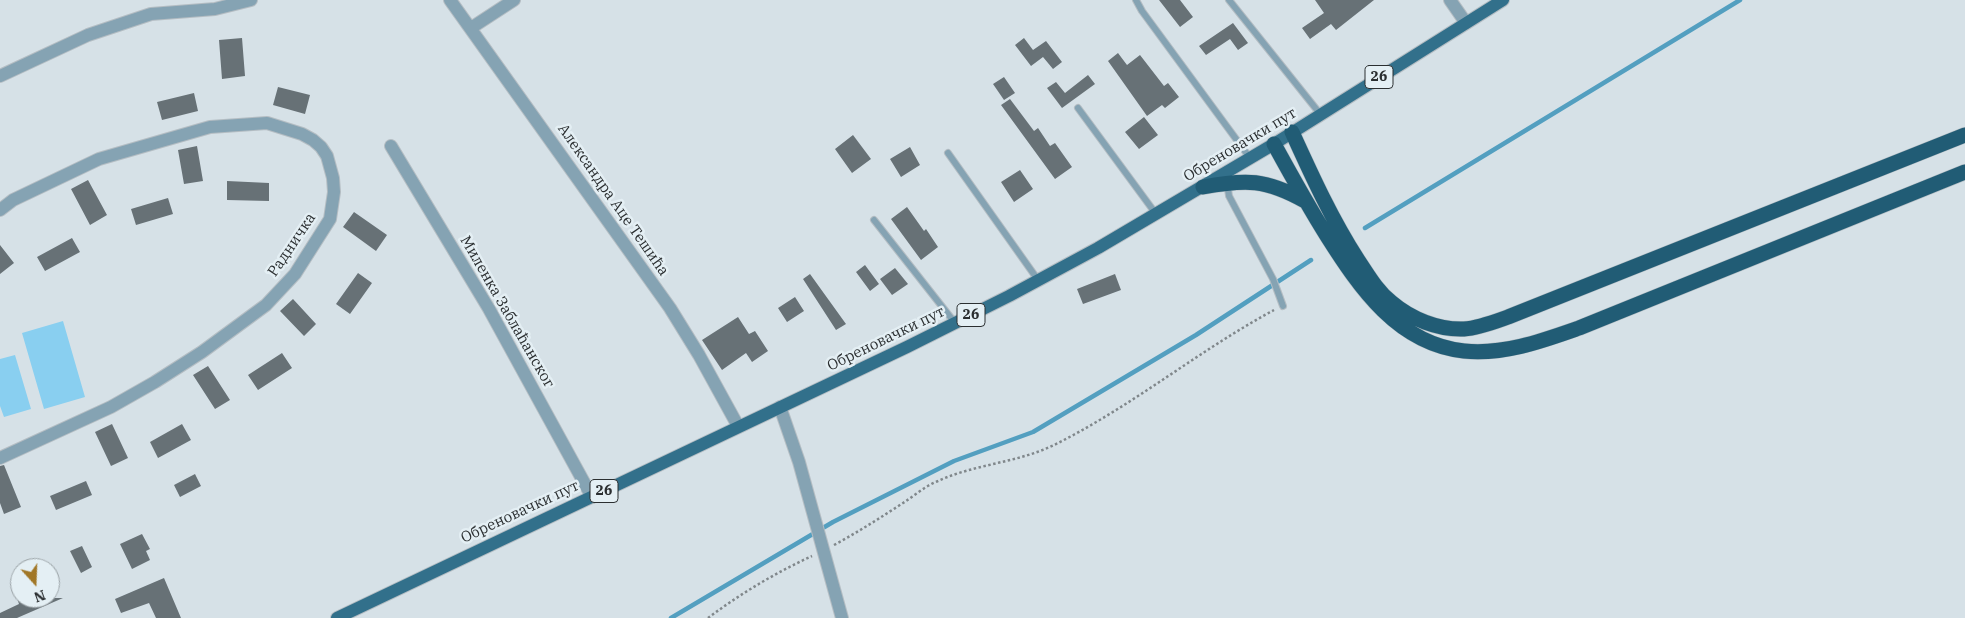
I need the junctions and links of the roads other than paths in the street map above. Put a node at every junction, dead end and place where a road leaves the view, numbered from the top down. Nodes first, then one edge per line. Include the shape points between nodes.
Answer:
1 (251, 0) edge
2 (450, 0) edge
3 (514, 0) edge
4 (1136, 0) edge
5 (1229, 0) edge
6 (1450, 0) edge
7 (1503, 0) edge
8 (1466, 22) junction
9 (471, 28) junction
10 (0, 76) edge
11 (1078, 108) dead end
12 (1321, 115) junction
13 (1292, 132) junction
14 (1965, 135) edge
15 (1274, 144) junction
16 (391, 146) dead end
17 (948, 152) dead end
18 (1250, 158) junction
19 (1960, 175) edge
20 (1227, 182) junction
21 (1203, 187) junction
22 (1306, 202) junction
23 (0, 210) edge
24 (1156, 214) junction
25 (874, 220) dead end
26 (1038, 280) junction
27 (1282, 306) road end
28 (955, 323) junction
29 (780, 407) junction
30 (738, 426) junction
31 (0, 458) edge
32 (592, 497) junction
33 (339, 618) edge
34 (842, 618) edge

1 - 10 street via 215,9 151,14 88,35
2 - 9 street, Александра Аце Тешића
3 - 9 street
4 - 18 lane
5 - 12 lane
6 - 8 street
7 - 8 main road, Обреновачки пут / 26
8 - 12 main road, Обреновачки пут / 26
9 - 30 street, Александра Аце Тешића via 670,308
11 - 24 lane
12 - 13 main road, Обреновачки пут / 26
13 - 14 highway via 1328,210 1372,281 1406,314 1445,328 1465,329 1508,317
13 - 15 main road, Обреновачки пут / 26
15 - 18 main road, Обреновачки пут / 26
15 - 22 highway
16 - 32 street, Миленка Заблаћанског via 489,309
17 - 26 lane
18 - 21 main road, Обреновачки пут / 26
19 - 22 highway via 1579,328 1533,344 1487,351 1465,351 1430,342 1388,316 1356,280
20 - 21 highway
20 - 22 highway via 1254,182 1279,187
20 - 27 lane via 1229,196 1273,279
21 - 24 main road, Обреновачки пут / 26
23 - 31 street, Радничка via 13,200 99,159 210,127 235,124 267,122 313,140 327,156 332,178 330,219 295,274 266,305 155,382 111,407
24 - 26 main road, Обреновачки пут / 26
25 - 28 lane
26 - 28 main road, Обреновачки пут / 26
28 - 29 main road, Обреновачки пут / 26
29 - 30 main road, Обреновачки пут / 26
29 - 34 street via 799,462
30 - 32 main road, Обреновачки пут / 26
32 - 33 main road, Обреновачки пут / 26

